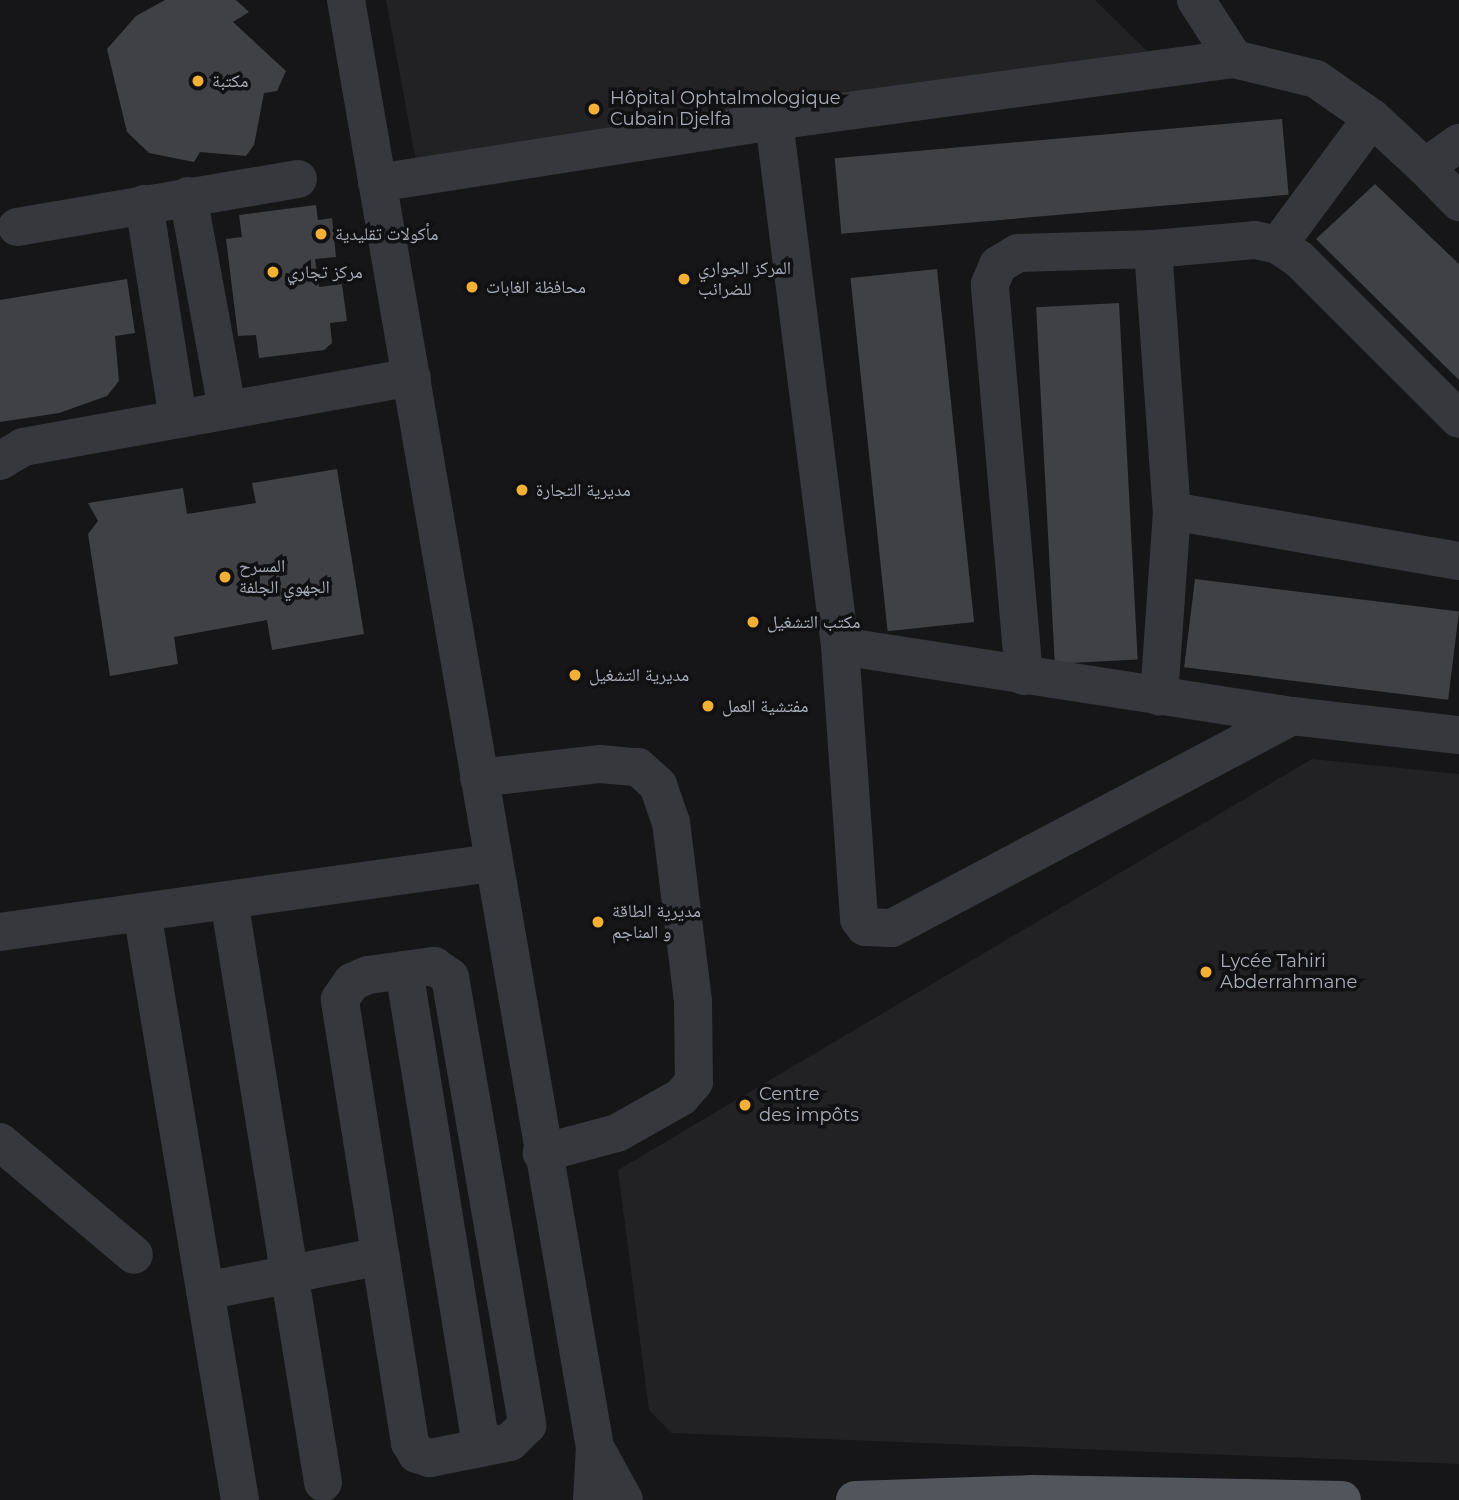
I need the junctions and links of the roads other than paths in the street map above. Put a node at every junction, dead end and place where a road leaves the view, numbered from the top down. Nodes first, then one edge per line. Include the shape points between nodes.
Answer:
1 (346, 0) edge
2 (1196, 0) edge
3 (1234, 60) junction
4 (1372, 118) junction
5 (774, 121) junction
6 (1459, 142) edge
7 (1426, 167) junction
8 (298, 178) dead end
9 (377, 183) junction
10 (188, 196) junction
11 (1459, 202) edge
12 (144, 204) junction
13 (17, 227) dead end
14 (1278, 245) junction
15 (1153, 249) junction
16 (412, 377) junction
17 (227, 408) junction
18 (178, 418) junction
19 (1459, 419) edge
20 (0, 461) edge
21 (1172, 511) junction
22 (1459, 561) edge
23 (840, 646) junction
24 (1024, 676) junction
25 (1160, 696) junction
26 (1292, 716) junction
27 (1459, 735) edge
28 (479, 778) junction
29 (493, 863) junction
30 (229, 900) junction
31 (142, 912) junction
32 (0, 932) edge
33 (0, 1142) edge
34 (541, 1153) junction
35 (134, 1255) dead end
36 (381, 1256) junction
37 (290, 1275) junction
38 (205, 1291) junction
39 (594, 1447) junction
40 (323, 1482) dead end
41 (240, 1500) edge
42 (592, 1500) edge
43 (624, 1500) edge
44 (855, 1500) edge
45 (1342, 1500) edge

1 - 9 street
2 - 3 street
3 - 4 street via 1316,79
3 - 5 street
4 - 7 street
4 - 14 street
5 - 9 street
5 - 23 street
6 - 7 street
7 - 11 street
8 - 10 street
9 - 16 street
10 - 12 street
10 - 17 street
12 - 13 street
12 - 18 street
14 - 15 street via 1255,240
14 - 19 street via 1299,259
15 - 21 street
15 - 24 street via 1018,253 998,265 990,284
16 - 17 street
16 - 28 street
17 - 18 street
18 - 20 street via 23,447
21 - 22 street
21 - 25 street
23 - 24 street
23 - 26 street via 859,919 877,931 892,928
24 - 25 street
25 - 26 street
26 - 27 street
28 - 29 street
28 - 34 street via 600,764 638,767 658,785 671,822 693,1002 694,1082 681,1097 617,1133
29 - 30 street
29 - 34 street
30 - 31 street
30 - 37 street
31 - 32 street
31 - 38 street
33 - 35 street
34 - 39 street
36 - 36 street via 340,999 352,982 404,970 481,1448 430,1458 417,1454 410,1443
36 - 37 street
37 - 38 street
37 - 40 street
38 - 41 street
39 - 42 street
39 - 43 street
44 - 45 main road via 1033,1494

